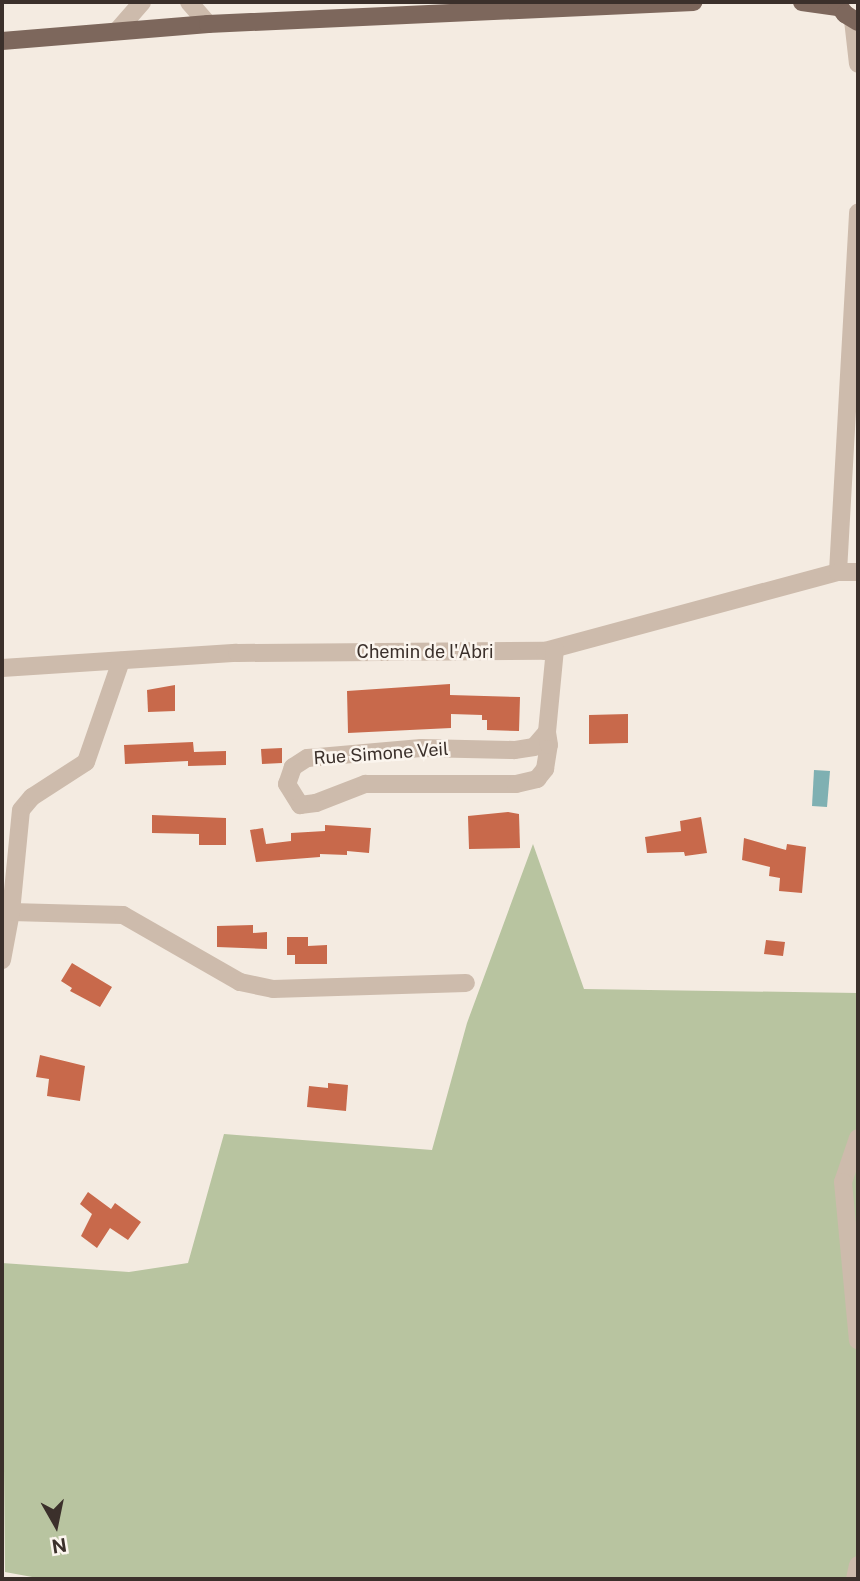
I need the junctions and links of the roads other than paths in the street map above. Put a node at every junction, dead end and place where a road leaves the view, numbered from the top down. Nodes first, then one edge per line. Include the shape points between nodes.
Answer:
1 (142, 2) edge
2 (189, 2) edge
3 (694, 2) edge
4 (802, 2) edge
5 (837, 4) edge
6 (856, 21) edge
7 (208, 24) junction
8 (117, 31) junction
9 (2, 41) edge
10 (858, 64) edge
11 (858, 213) edge
12 (838, 572) junction
13 (858, 572) edge
14 (555, 649) junction
15 (121, 661) junction
16 (2, 668) edge
17 (547, 732) junction
18 (10, 912) junction
19 (2, 960) edge
20 (466, 983) dead end
21 (858, 1138) edge
22 (858, 1340) edge
23 (858, 1565) edge
24 (855, 1579) edge

1 - 8 street
2 - 7 street
3 - 7 main road
4 - 5 main road
5 - 6 main road
6 - 10 street
7 - 8 main road
8 - 9 main road
11 - 12 street
12 - 13 street, Chemin de l'Abri
12 - 14 street, Chemin de l'Abri
14 - 15 street, Chemin de l'Abri via 237,653
14 - 17 street, Rue Simone Veil
15 - 16 street, Chemin de l'Abri
15 - 18 street via 86,761 32,797 21,810
17 - 17 street, Rue Simone Veil via 534,747 514,750 421,748 307,758 293,767 287,784 300,805 365,784 516,784 537,779 545,769
18 - 19 street
18 - 20 street via 123,915 240,982 273,989
21 - 22 street via 844,1182
23 - 24 street

